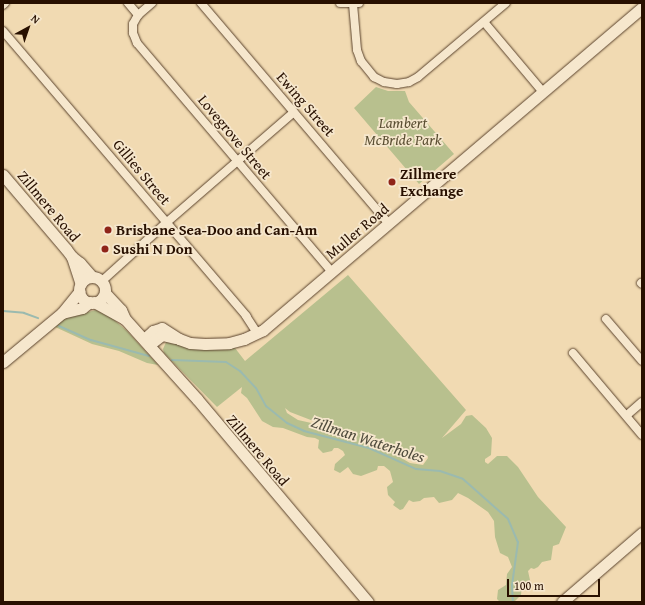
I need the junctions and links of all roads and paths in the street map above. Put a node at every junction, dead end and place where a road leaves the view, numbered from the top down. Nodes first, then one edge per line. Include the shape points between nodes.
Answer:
1 (5, 3) edge
2 (128, 3) edge
3 (152, 3) edge
4 (201, 3) edge
5 (340, 3) edge
6 (506, 3) edge
7 (356, 4) edge
8 (3, 5) edge
9 (642, 8) edge
10 (138, 15) junction
11 (484, 22) junction
12 (4, 33) edge
13 (543, 92) junction
14 (294, 112) junction
15 (238, 162) junction
16 (3, 175) edge
17 (166, 223) junction
18 (389, 224) junction
19 (72, 257) junction
20 (332, 272) junction
21 (97, 279) junction
22 (80, 287) junction
23 (105, 293) junction
24 (92, 302) junction
25 (62, 313) junction
26 (125, 319) junction
27 (606, 319) dead end
28 (258, 333) junction
29 (147, 342) junction
30 (573, 353) dead end
31 (642, 361) edge
32 (3, 362) edge
33 (642, 402) edge
34 (627, 415) junction
35 (642, 435) edge
36 (642, 533) edge
37 (368, 602) edge
38 (562, 602) edge

1 - 8 street
2 - 10 street
3 - 10 street
4 - 14 street, Ewing Street
5 - 7 street
6 - 11 street
7 - 11 street via 357,50 361,61 374,77 391,84 403,84 418,77
9 - 13 main road, Muller Road
10 - 15 street, Lovegrove Street via 133,27 137,43
11 - 13 street
12 - 17 street, Gillies Street
13 - 18 main road, Muller Road
14 - 15 street
14 - 18 street, Ewing Street
15 - 17 street
15 - 20 street, Lovegrove Street
16 - 19 main road, Zillmere Road
17 - 21 street
17 - 28 street, Gillies Street
18 - 20 main road, Muller Road
19 - 21 main road, Zillmere Road
19 - 22 main road, Zillmere Road
20 - 28 main road, Muller Road
21 - 22 main road via 85,279
21 - 23 main road
22 - 24 main road via 83,298
22 - 25 main road
23 - 24 main road via 101,300
23 - 26 main road, Zillmere Road via 121,310
24 - 25 main road via 82,308
24 - 26 main road, Zillmere Road
25 - 32 main road
26 - 29 main road, Zillmere Road
27 - 31 street
28 - 29 main road, Muller Road via 229,343 196,344 157,328
29 - 37 main road, Zillmere Road
30 - 34 street
33 - 34 street
34 - 35 street
36 - 38 main road

